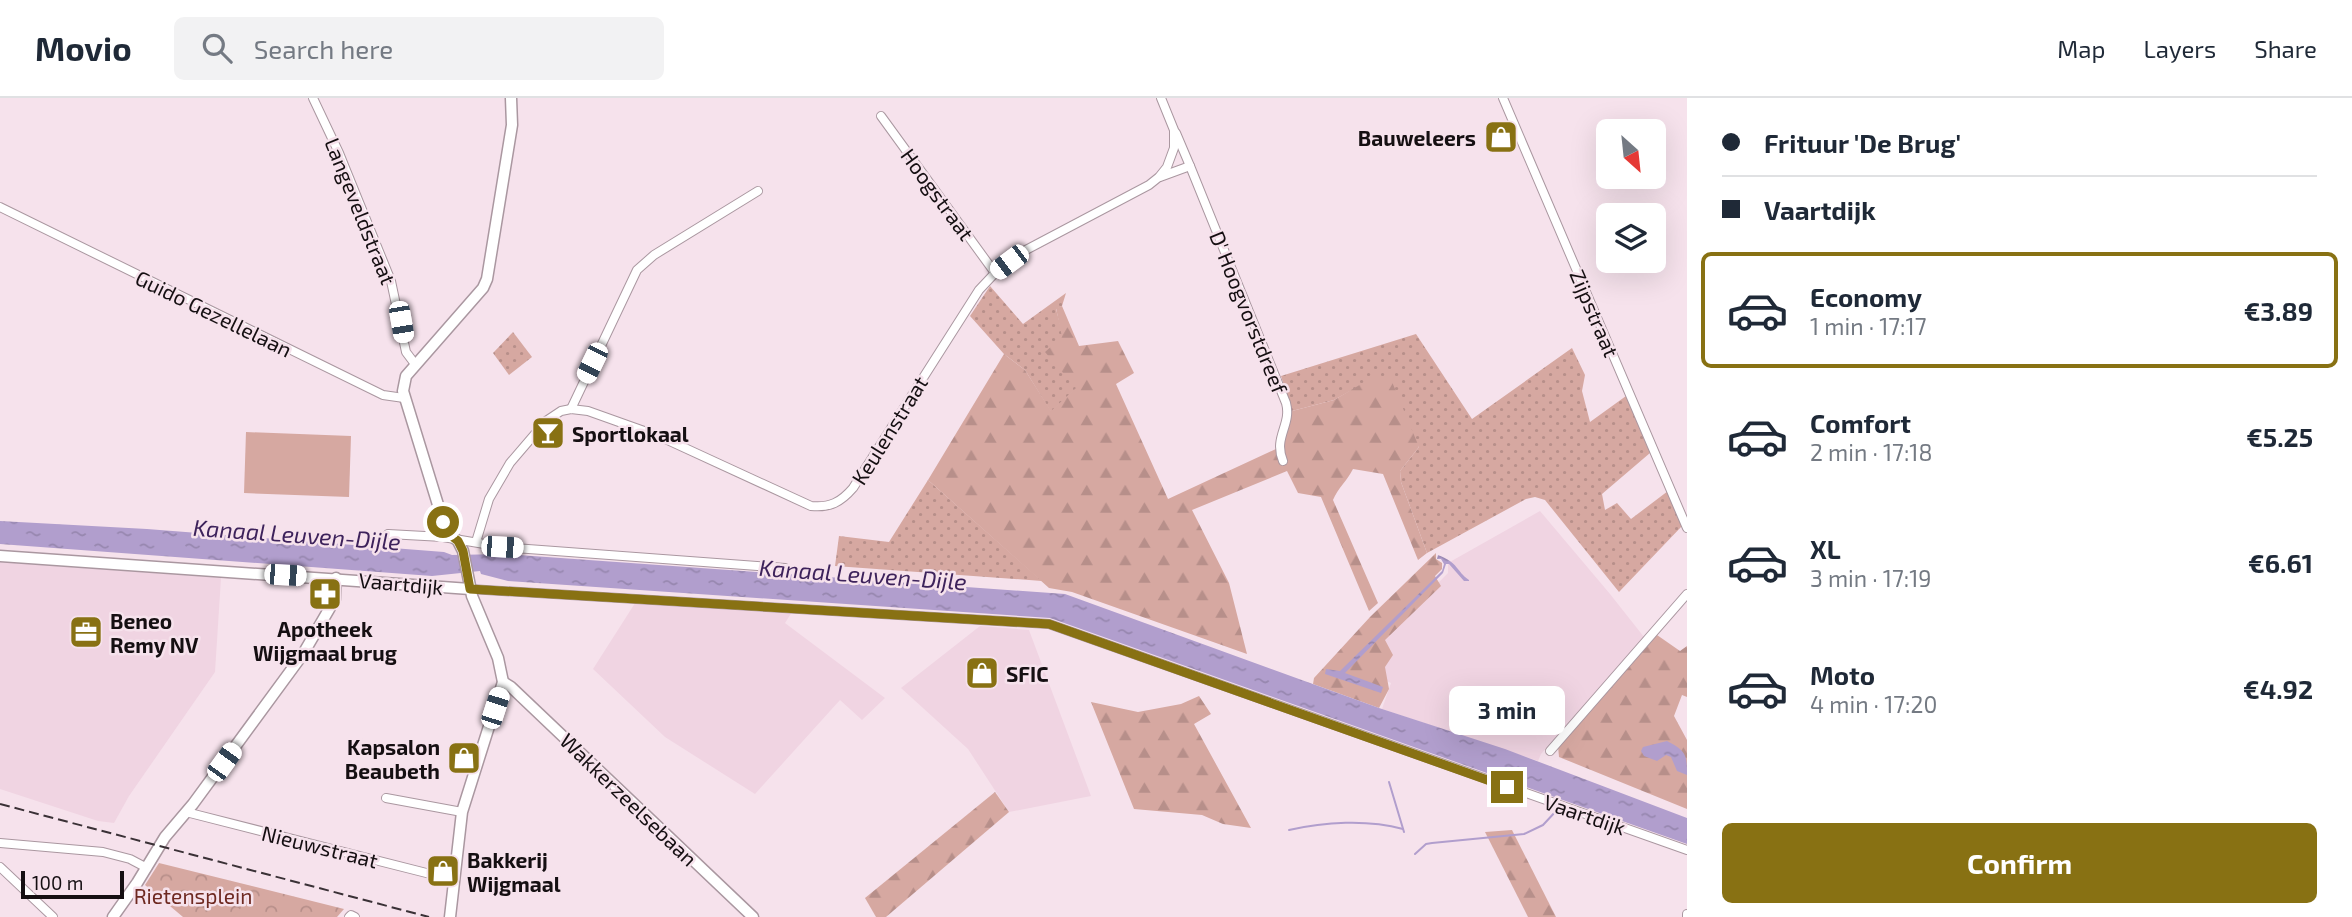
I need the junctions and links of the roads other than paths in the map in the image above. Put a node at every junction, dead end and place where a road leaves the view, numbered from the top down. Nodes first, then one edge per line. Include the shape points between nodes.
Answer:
1 (313, 98) edge
2 (511, 98) edge
3 (1161, 98) edge
4 (1503, 98) edge
5 (881, 116) dead end
6 (1174, 130) junction
7 (1190, 166) junction
8 (1158, 177) junction
9 (758, 191) dead end
10 (0, 207) edge
11 (995, 273) junction
12 (415, 364) junction
13 (404, 398) junction
14 (571, 409) junction
15 (1283, 461) dead end
16 (1687, 528) edge
17 (388, 534) dead end
18 (458, 541) junction
19 (475, 542) junction
20 (0, 556) edge
21 (785, 568) dead end
22 (337, 578) junction
23 (470, 583) junction
24 (1687, 594) edge
25 (503, 682) junction
26 (1550, 751) dead end
27 (386, 798) dead end
28 (186, 812) junction
29 (463, 812) junction
30 (0, 843) edge
31 (1687, 850) edge
32 (0, 867) edge
33 (147, 868) junction
34 (454, 880) junction
35 (52, 917) edge
36 (113, 917) edge
37 (349, 917) edge
38 (355, 917) edge
39 (450, 917) edge
40 (753, 917) edge

1 - 12 street, Langeveldstraat via 391,281 406,352
2 - 12 street via 512,125 487,279
3 - 6 street
4 - 16 street, Zijpstraat
5 - 11 street, Hoogstraat
6 - 7 street
6 - 8 street, Keulenstraat via 1174,148
7 - 8 street, Keulenstraat
7 - 15 street, D' Hoogvorstdreef via 1286,403 1287,419 1279,440
8 - 11 street, Keulenstraat via 1024,251
9 - 14 street via 637,270
10 - 13 street, Guido Gezellelaan via 383,395
11 - 14 street, Keulenstraat via 973,299 853,488 834,504 811,506 660,437
12 - 13 street via 406,376
13 - 18 street via 443,522
14 - 19 street via 546,421 510,463 489,499
17 - 18 street
18 - 19 street
18 - 23 street
19 - 21 street
20 - 22 street, Vaartdijk
22 - 23 street, Vaartdijk
22 - 28 street via 335,599 303,654
23 - 25 street
23 - 31 street, Vaartdijk via 1049,624
24 - 26 street
25 - 29 street
25 - 40 street, Wakkerzeelsebaan
27 - 29 street
28 - 33 street
28 - 34 street, Nieuwstraat
29 - 34 street
30 - 33 street via 103,852
32 - 35 street
33 - 36 street
34 - 39 street
37 - 38 street

